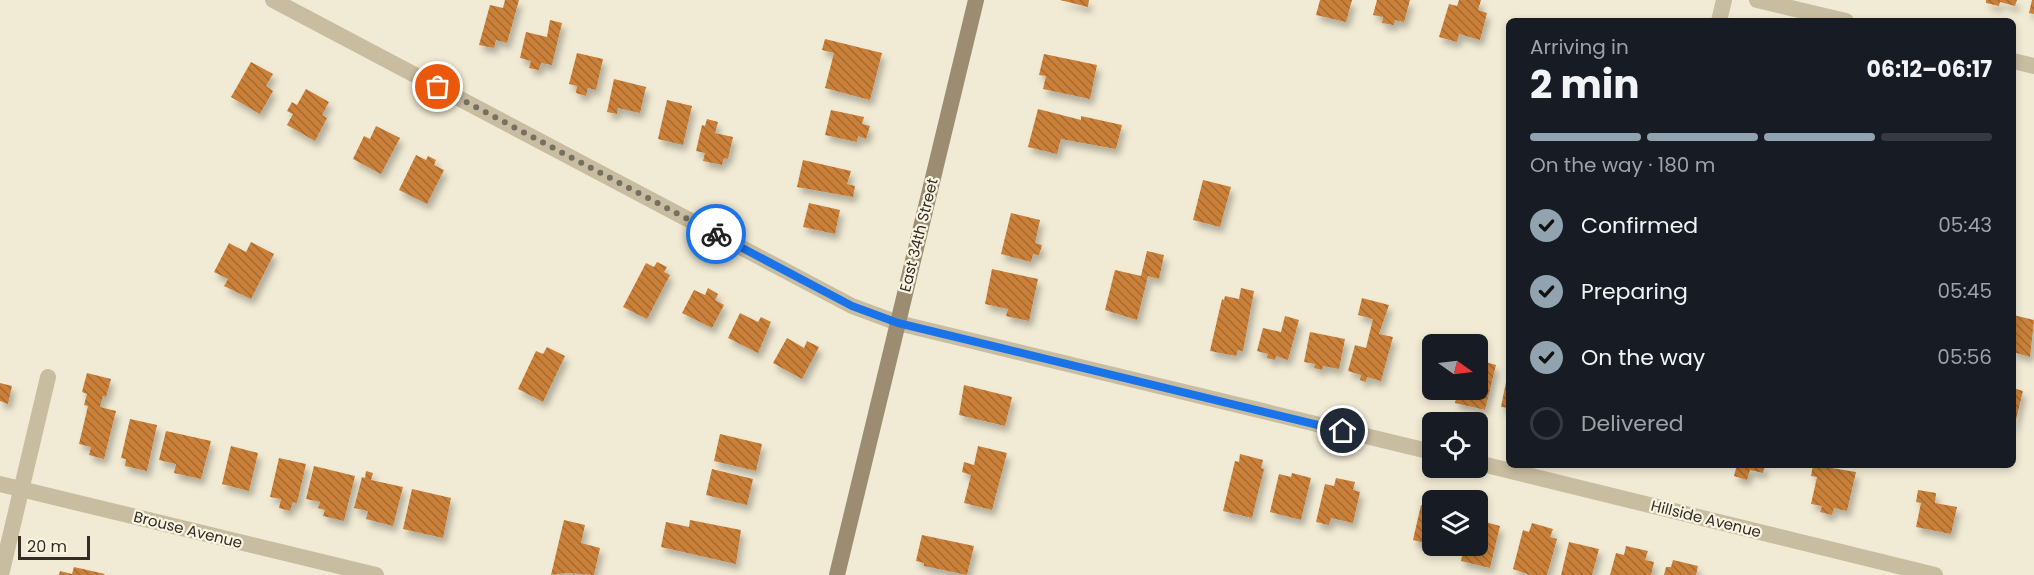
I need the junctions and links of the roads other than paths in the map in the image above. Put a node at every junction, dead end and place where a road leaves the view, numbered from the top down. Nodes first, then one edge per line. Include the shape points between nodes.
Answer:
1 (273, 0) edge
2 (976, 0) edge
3 (1724, 0) edge
4 (1757, 0) edge
5 (1720, 18) edge
6 (1833, 18) edge
7 (2016, 62) edge
8 (2034, 66) edge
9 (898, 323) junction
10 (48, 377) dead end
11 (1422, 451) edge
12 (1488, 466) edge
13 (0, 484) edge
14 (21, 489) junction
15 (1, 575) edge
16 (376, 575) edge
17 (837, 575) edge
18 (1935, 575) edge

1 - 9 street via 852,306
2 - 9 main road, East 34th Street
3 - 5 street
4 - 6 street
7 - 8 street
9 - 11 street
9 - 17 main road, East 34th Street
10 - 14 street
12 - 18 street, Hillside Avenue
13 - 14 street, Brouse Avenue
14 - 15 street
14 - 16 street, Brouse Avenue

